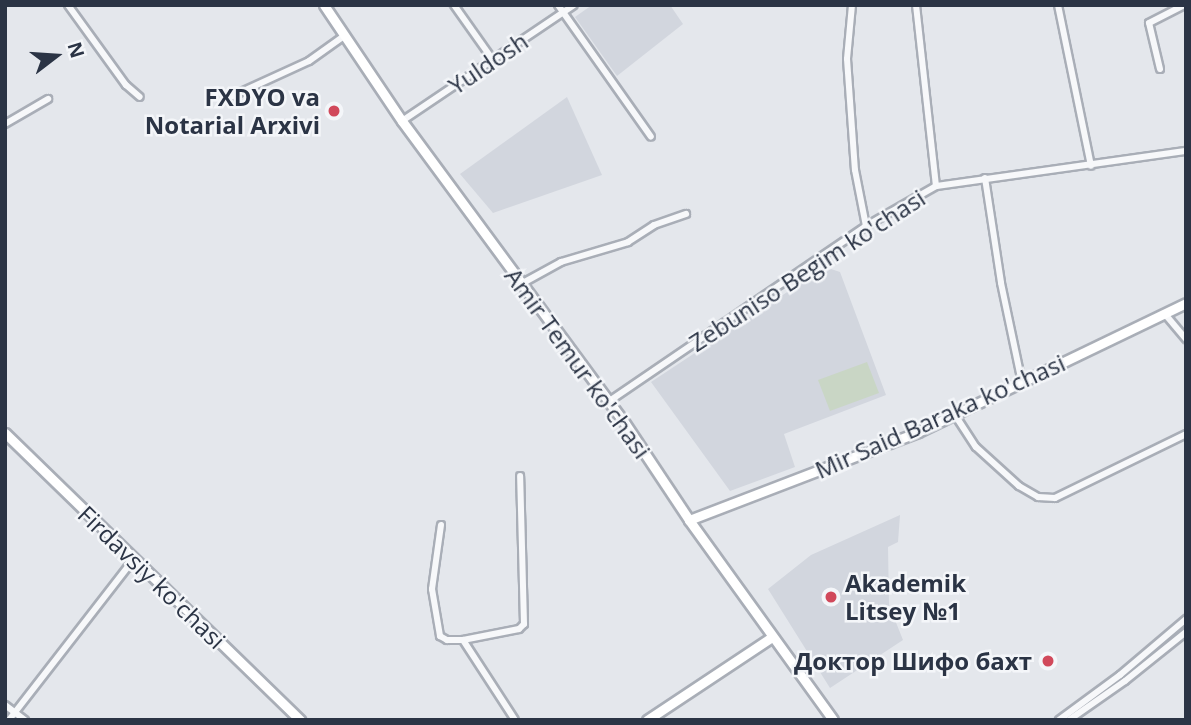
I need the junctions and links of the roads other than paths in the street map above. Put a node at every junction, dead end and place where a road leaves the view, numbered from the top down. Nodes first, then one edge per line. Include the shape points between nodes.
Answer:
1 (68, 5) edge
2 (324, 5) edge
3 (454, 5) edge
4 (558, 5) edge
5 (574, 5) edge
6 (852, 5) edge
7 (916, 5) edge
8 (1058, 5) edge
9 (1184, 5) edge
10 (564, 13) junction
11 (344, 36) junction
12 (493, 60) junction
13 (1160, 69) dead end
14 (140, 97) dead end
15 (48, 99) dead end
16 (226, 99) dead end
17 (402, 121) junction
18 (5, 124) edge
19 (650, 137) dead end
20 (1186, 151) edge
21 (1091, 166) junction
22 (985, 178) junction
23 (936, 186) junction
24 (686, 214) dead end
25 (866, 226) junction
26 (521, 284) junction
27 (1186, 303) edge
28 (1165, 314) junction
29 (1186, 339) edge
30 (1022, 383) junction
31 (607, 402) junction
32 (956, 415) junction
33 (5, 433) edge
34 (1186, 434) edge
35 (520, 476) dead end
36 (689, 520) junction
37 (441, 525) dead end
38 (133, 560) junction
39 (1186, 619) edge
40 (1186, 632) edge
41 (772, 637) junction
42 (463, 640) junction
43 (5, 705) edge
44 (15, 712) junction
45 (9, 720) edge
46 (25, 720) edge
47 (300, 720) edge
48 (515, 720) edge
49 (648, 720) edge
50 (832, 720) edge
51 (1059, 720) edge
52 (1069, 720) edge

1 - 14 street
2 - 11 main road, Amir Temur ko'chasi
3 - 12 street
4 - 10 street
5 - 10 street, Yuldosh
6 - 25 street via 848,73 855,170
7 - 23 street
8 - 21 street
9 - 13 street via 1149,23
10 - 12 street, Yuldosh
10 - 19 street
11 - 16 street via 309,61
11 - 17 main road, Amir Temur ko'chasi
12 - 17 street, Yuldosh
15 - 18 street
17 - 26 main road, Amir Temur ko'chasi
20 - 21 street, Zebuniso Begim ko'chasi
21 - 22 street, Zebuniso Begim ko'chasi
22 - 23 street, Zebuniso Begim ko'chasi
22 - 30 street
23 - 25 street, Zebuniso Begim ko'chasi
24 - 26 street via 654,225 628,242 561,262
25 - 31 street, Zebuniso Begim ko'chasi
26 - 31 main road, Amir Temur ko'chasi
27 - 28 main road, Mir Said Baraka ko'chasi
28 - 29 street
28 - 30 main road, Mir Said Baraka ko'chasi
30 - 32 main road, Mir Said Baraka ko'chasi
31 - 36 main road, Amir Temur ko'chasi
32 - 34 street via 976,447 1038,497 1055,498
32 - 36 main road, Mir Said Baraka ko'chasi
33 - 38 main road, Firdavsiy ko'chasi
35 - 42 street via 524,624 519,629
36 - 41 main road, Amir Temur ko'chasi
37 - 42 street via 432,589 438,629 447,640
38 - 44 street
38 - 47 main road, Firdavsiy ko'chasi
39 - 51 street
40 - 52 street
41 - 49 main road
41 - 50 main road, Amir Temur ko'chasi
42 - 48 street
43 - 44 street
44 - 45 street
44 - 46 street

